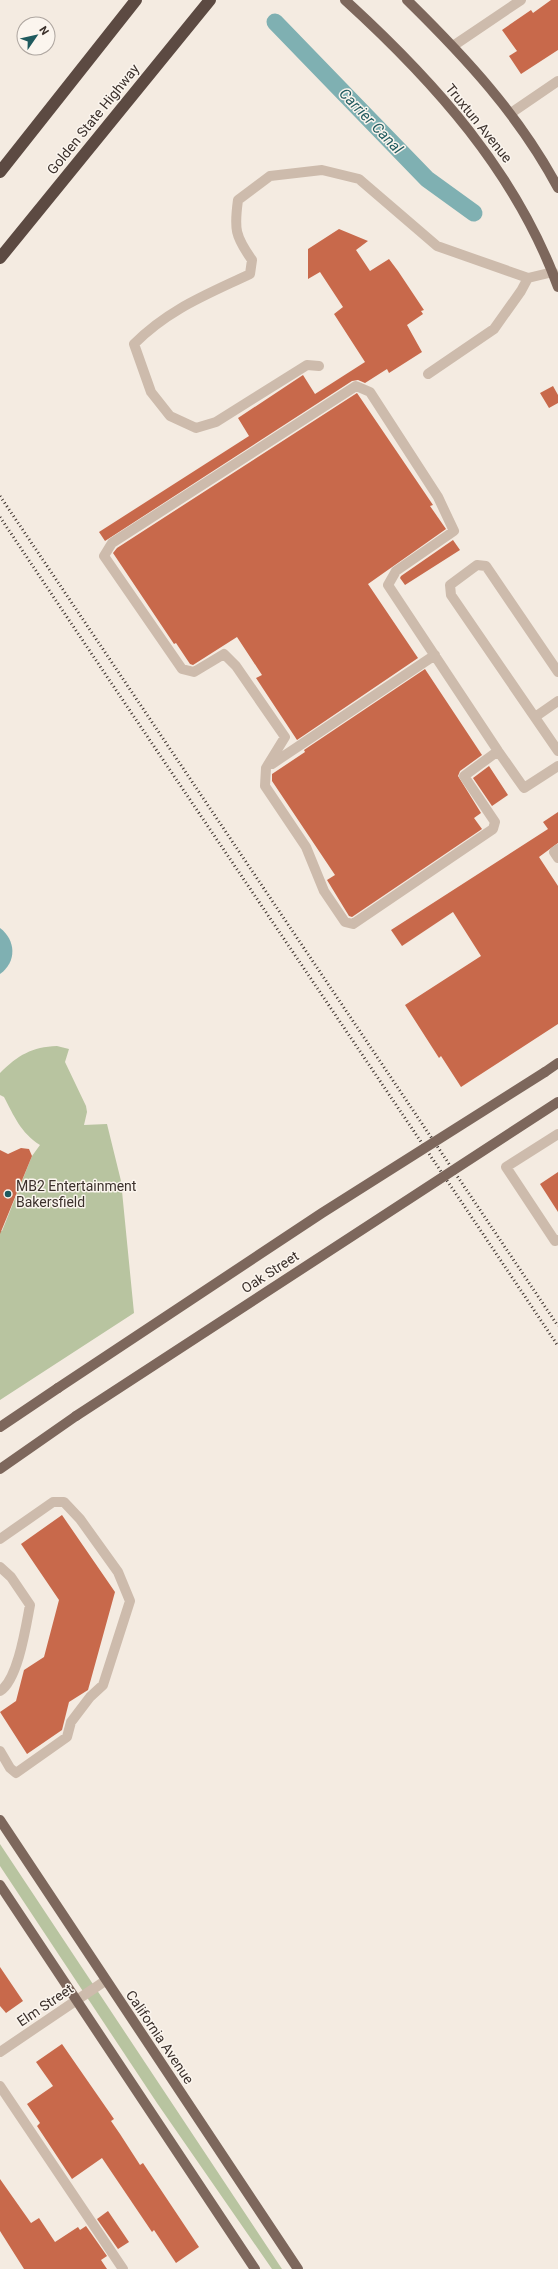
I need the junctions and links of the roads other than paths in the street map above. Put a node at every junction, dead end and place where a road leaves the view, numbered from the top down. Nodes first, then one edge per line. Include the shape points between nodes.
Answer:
1 (136, 0) edge
2 (210, 0) edge
3 (345, 0) edge
4 (407, 0) edge
5 (521, 0) edge
6 (453, 46) junction
7 (558, 81) edge
8 (511, 112) junction
9 (0, 172) edge
10 (558, 188) edge
11 (0, 258) edge
12 (555, 272) edge
13 (528, 278) junction
14 (558, 287) edge
15 (319, 366) dead end
16 (428, 374) dead end
17 (434, 655) junction
18 (558, 672) edge
19 (558, 701) edge
20 (535, 717) junction
21 (498, 751) junction
22 (558, 751) edge
23 (558, 766) edge
24 (266, 768) junction
25 (558, 849) edge
26 (558, 858) edge
27 (558, 1063) edge
28 (558, 1102) edge
29 (558, 1134) edge
30 (556, 1240) edge
31 (0, 1427) edge
32 (0, 1469) edge
33 (0, 1539) edge
34 (0, 1567) edge
35 (0, 1691) edge
36 (0, 1751) edge
37 (0, 1820) edge
38 (0, 1885) edge
39 (106, 1981) junction
40 (76, 2001) junction
41 (0, 2052) edge
42 (0, 2086) edge
43 (123, 2269) edge
44 (255, 2269) edge
45 (298, 2269) edge

1 - 9 highway
2 - 11 highway, Golden State Highway
3 - 12 main road, Truxtun Avenue via 424,78 481,145 510,186
4 - 6 main road, Truxtun Avenue
5 - 6 street
6 - 8 main road, Truxtun Avenue
7 - 8 street
8 - 10 main road, Truxtun Avenue via 543,159
12 - 13 street
12 - 14 main road, Truxtun Avenue
13 - 15 street via 437,246 359,179 322,170 270,176 238,200 235,225 241,244 252,260 250,274 172,312 152,326 134,344 151,392 170,416 196,428 216,422 307,366
13 - 16 street via 494,329
17 - 21 street
17 - 24 street
17 - 24 street via 388,585 396,571 454,531 438,497 370,392 356,386 112,543 104,556 182,669 194,672 224,654 236,666 285,737
18 - 20 street via 486,566 477,565 450,585 451,595
19 - 20 street
20 - 22 street
21 - 23 street via 524,788
21 - 24 street via 464,776 495,822 493,828 353,924 345,922 324,891 306,847 265,786
25 - 26 street via 554,852
27 - 31 main road, Oak Street, bridge via 316,1217
28 - 32 main road, Oak Street, bridge via 76,1416
29 - 30 street via 506,1167
33 - 36 street via 54,1502 64,1502 80,1519 118,1572 130,1601 103,1685 71,1722 67,1737 16,1773
34 - 35 street via 11,1577 30,1605 26,1630 14,1668 7,1687
37 - 39 main road, California Avenue
38 - 40 main road
39 - 40 street, Elm Street
39 - 45 main road, California Avenue
40 - 41 street, Elm Street
40 - 44 main road
42 - 43 street

